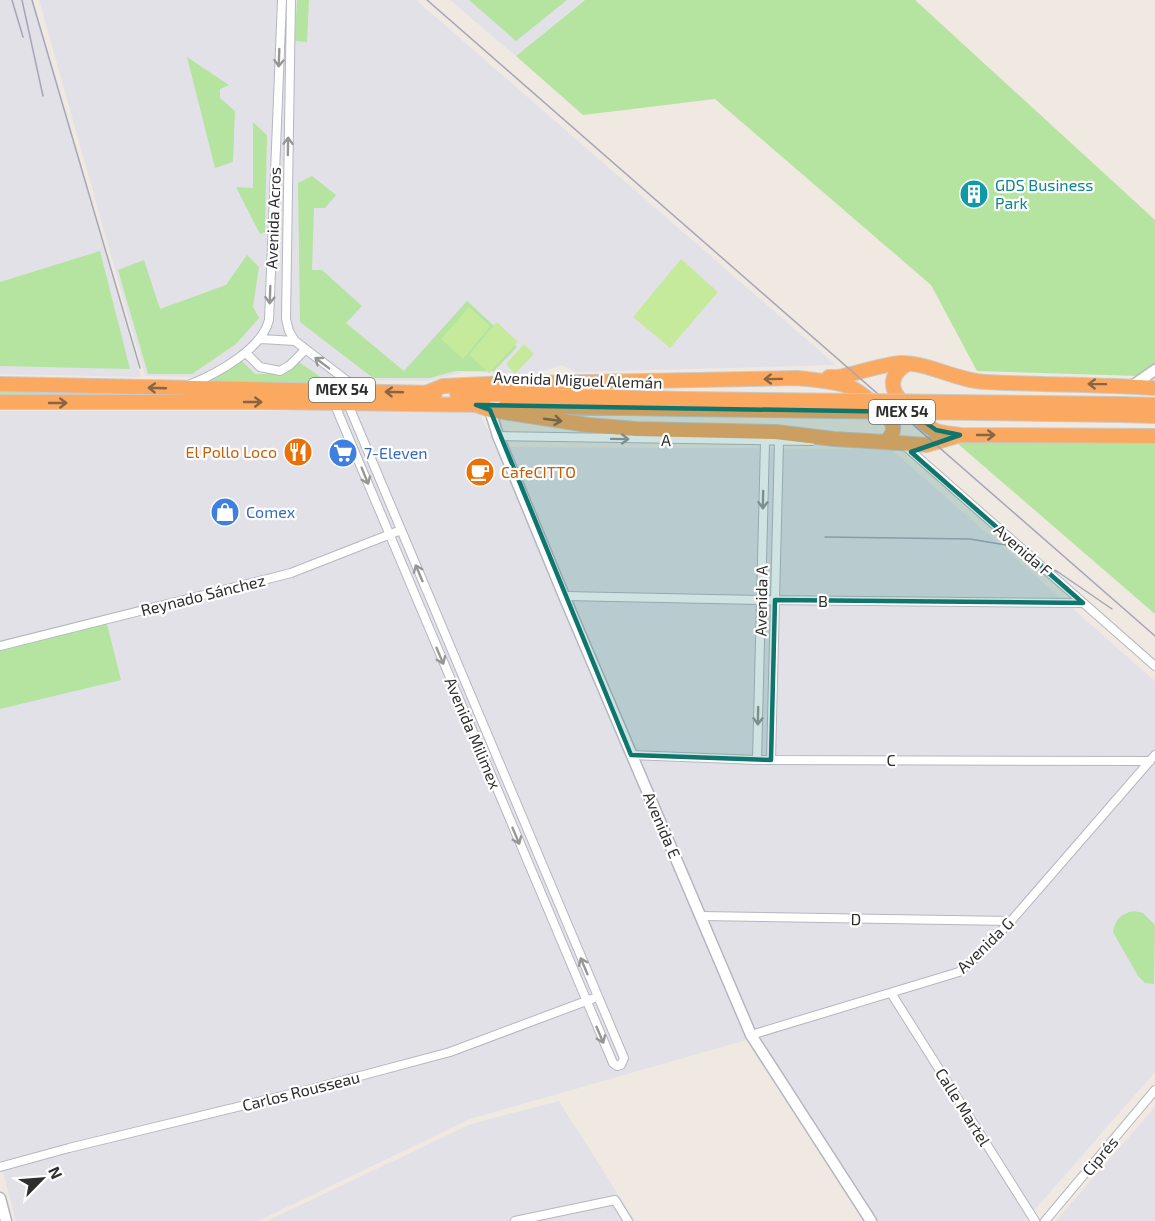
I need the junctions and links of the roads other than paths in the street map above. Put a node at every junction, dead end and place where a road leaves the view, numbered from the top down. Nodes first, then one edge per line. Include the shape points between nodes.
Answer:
1 (282, 0) edge
2 (291, 0) edge
3 (272, 235) junction
4 (287, 236) junction
5 (271, 271) junction
6 (287, 271) junction
7 (261, 339) junction
8 (295, 340) junction
9 (305, 350) junction
10 (246, 353) junction
11 (907, 364) junction
12 (1155, 370) edge
13 (797, 378) junction
14 (0, 384) edge
15 (1132, 386) junction
16 (1155, 388) edge
17 (180, 389) junction
18 (359, 390) junction
19 (426, 393) junction
20 (0, 402) edge
21 (341, 403) junction
22 (683, 404) junction
23 (476, 405) junction
24 (1155, 405) edge
25 (490, 410) junction
26 (1155, 416) edge
27 (960, 435) junction
28 (498, 436) junction
29 (1155, 436) edge
30 (889, 438) junction
31 (834, 439) junction
32 (765, 442) junction
33 (778, 442) junction
34 (903, 444) junction
35 (926, 445) junction
36 (926, 465) junction
37 (401, 530) junction
38 (389, 535) junction
39 (564, 596) junction
40 (761, 600) junction
41 (775, 600) junction
42 (1083, 603) junction
43 (0, 646) edge
44 (1155, 666) edge
45 (759, 689) junction
46 (773, 689) junction
47 (631, 755) junction
48 (1152, 758) edge
49 (757, 760) junction
50 (771, 760) junction
51 (701, 916) junction
52 (1011, 921) junction
53 (891, 993) junction
54 (597, 997) junction
55 (586, 1001) junction
56 (751, 1035) junction
57 (1155, 1090) edge
58 (0, 1167) edge
59 (0, 1198) edge
60 (6, 1221) edge
61 (515, 1221) edge
62 (628, 1221) edge
63 (871, 1221) edge
64 (1035, 1221) edge
65 (1045, 1221) edge

1 -> 3 street, Avenida Acros
4 -> 2 street, Avenida Acros
3 - 4 street
3 - 5 street, Avenida Acros
4 - 6 street, Avenida Acros
5 - 6 street
5 -> 7 street, Avenida Acros via 269,320
6 - 8 street, Avenida Acros via 286,319
7 - 8 street
7 - 10 street
8 - 9 street, Avenida Acros
9 - 10 street via 280,371 260,368
18 -> 9 street, Avenida Acros
10 - 17 street
11 - 13 highway via 839,377
15 -> 11 highway via 969,381
11 - 27 highway via 898,370 894,380 897,397 929,427
12 - 15 main road
13 -> 19 highway via 488,384 442,386
13 - 30 highway via 857,390 889,419 893,429
17 -> 14 highway, Avenida Miguel Alemán / MEX 54
15 - 16 highway
17 - 18 highway, Avenida Miguel Alemán / MEX 54
19 -> 18 highway, Avenida Miguel Alemán / MEX 54
19 - 22 highway, Avenida Miguel Alemán / MEX 54
20 -> 21 highway, Avenida Miguel Alemán / MEX 54
21 - 23 highway, Avenida Miguel Alemán / MEX 54
21 - 37 street, Avenida Milimex
21 -> 38 street, Avenida Milimex
22 - 23 highway, Avenida Miguel Alemán / MEX 54
22 - 24 highway, Avenida Miguel Alemán / MEX 54, bridge
22 - 26 highway, Avenida Miguel Alemán / MEX 54, bridge
23 - 25 highway
25 - 28 main road, Avenida E
25 -> 31 highway via 600,426 776,432
27 -> 29 highway
27 - 35 highway
28 -> 32 street, A
28 - 39 main road, Avenida E
30 - 31 highway
30 - 34 highway
31 - 33 street, A
32 - 33 street, A
32 -> 40 street, Avenida A
33 - 41 street, Avenida A
34 - 35 highway
34 - 36 street, Avenida F
35 - 36 street
36 - 42 street, Avenida F
37 - 38 street, Reynado Sánchez
54 -> 37 street, Avenida Milimex
38 - 43 street, Reynado Sánchez via 291,573
38 -> 55 street, Avenida Milimex
39 - 40 street, B
39 - 47 main road, Avenida E
40 - 41 street, B
40 - 45 street, Avenida A
41 - 42 street, B
41 - 46 street, Avenida A
42 - 44 street, Avenida F
45 - 46 street
45 -> 49 street, Avenida A
46 - 50 street, Avenida A
47 - 49 street, C
47 - 51 main road, Avenida E
48 - 50 street, C
48 - 52 street, Avenida G
49 - 50 street, C
51 - 52 street, D
51 - 56 main road, Avenida E
52 - 53 street, Avenida G via 959,972
53 - 56 street, Avenida G
53 - 64 street, Calle Martel
54 - 55 street, Carlos Rousseau
55 -> 54 street, Avenida Milimex via 612,1063 621,1065 624,1058
55 - 58 street, Carlos Rousseau via 450,1052
56 - 63 main road, Avenida E
57 - 65 street, Ciprés
59 - 60 main road
61 - 62 street via 615,1200

